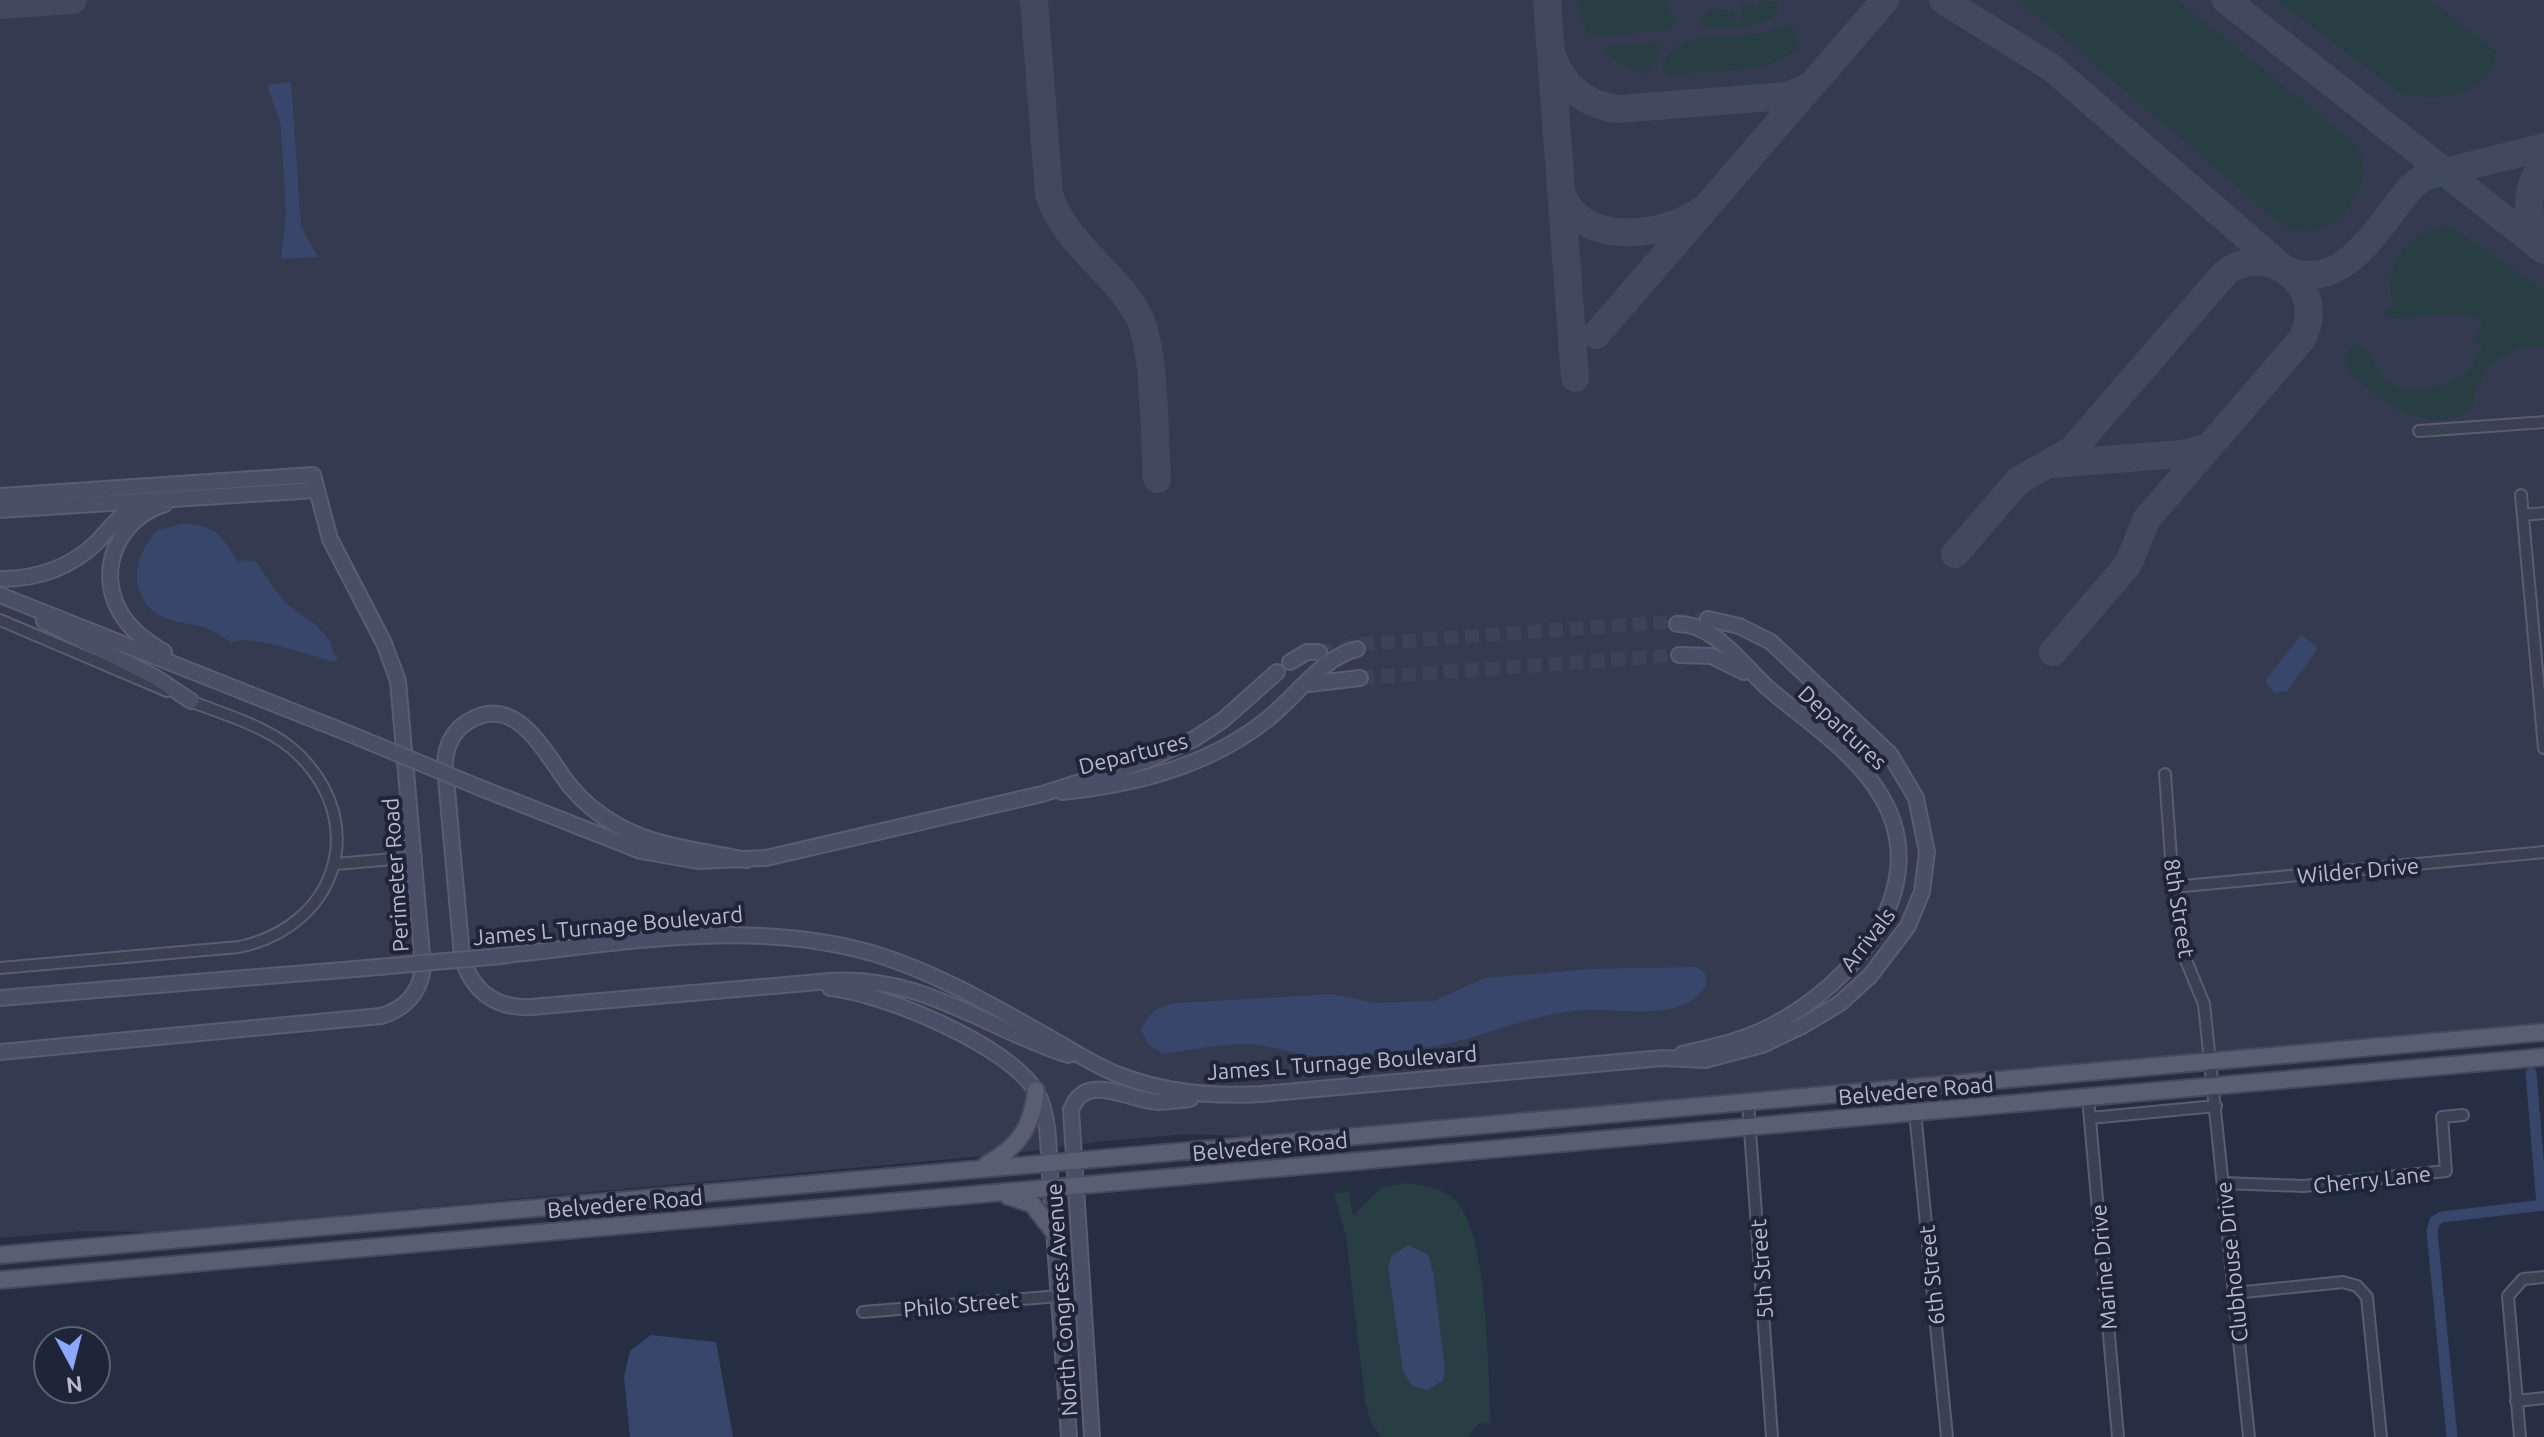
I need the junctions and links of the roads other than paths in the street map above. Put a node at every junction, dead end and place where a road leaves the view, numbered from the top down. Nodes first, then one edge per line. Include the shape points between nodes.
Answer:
1 (2544, 422) edge
2 (2419, 431) dead end
3 (315, 483) junction
4 (196, 484) junction
5 (2521, 495) dead end
6 (0, 496) edge
7 (176, 500) junction
8 (138, 502) junction
9 (0, 510) edge
10 (2544, 513) edge
11 (2523, 515) junction
12 (0, 579) edge
13 (0, 595) edge
14 (1708, 619) tunnel mouth
15 (0, 620) edge
16 (1677, 624) dead end
17 (1357, 649) dead end
18 (1319, 652) tunnel mouth
19 (1679, 655) tunnel mouth
20 (1290, 662) dead end
21 (188, 668) junction
22 (1277, 672) dead end
23 (1360, 678) tunnel mouth
24 (1762, 683) junction
25 (1308, 685) junction
26 (191, 701) junction
27 (2544, 748) edge
28 (2165, 774) dead end
29 (1042, 794) junction
30 (2544, 852) edge
31 (416, 857) junction
32 (747, 860) junction
33 (336, 864) junction
34 (2173, 887) junction
35 (0, 968) edge
36 (794, 985) junction
37 (0, 991) edge
38 (50, 997) junction
39 (0, 998) edge
40 (0, 1006) edge
41 (2544, 1032) edge
42 (0, 1052) edge
43 (2544, 1057) edge
44 (1663, 1058) junction
45 (2211, 1061) junction
46 (1091, 1063) junction
47 (2214, 1086) junction
48 (1036, 1090) junction
49 (1223, 1096) junction
50 (2088, 1097) junction
51 (1748, 1102) junction
52 (2216, 1106) junction
53 (1915, 1112) junction
54 (2463, 1115) dead end
55 (2090, 1118) junction
56 (1751, 1126) junction
57 (1073, 1160) junction
58 (1049, 1162) junction
59 (979, 1168) junction
60 (2223, 1183) junction
61 (1076, 1185) junction
62 (1050, 1187) junction
63 (987, 1192) junction
64 (613, 1200) junction
65 (559, 1231) junction
66 (1054, 1232) junction
67 (0, 1255) edge
68 (2544, 1277) edge
69 (0, 1280) edge
70 (2234, 1293) junction
71 (1059, 1296) junction
72 (863, 1312) dead end
73 (2544, 1398) edge
74 (2516, 1401) junction
75 (1069, 1437) edge
76 (1092, 1437) edge
77 (1772, 1437) edge
78 (1947, 1437) edge
79 (2118, 1437) edge
80 (2249, 1437) edge
81 (2381, 1437) edge
82 (2520, 1437) edge

1 - 2 street
3 - 4 street
3 - 7 street
3 - 31 street, Perimeter Road via 330,539 396,671
4 - 6 street
4 - 8 street
5 - 11 street
7 - 8 street
7 - 21 street via 145,513 121,536 112,556 111,578 115,601 127,622 141,638
8 - 9 street
8 - 12 street via 62,567
10 - 11 street
11 - 27 street
13 - 21 street
13 - 26 street
14 - 44 street, Arrivals via 1739,626 1771,642 1890,754 1919,807 1926,871 1917,909 1896,944 1839,1004 1783,1036 1742,1051 1705,1060
15 - 26 street
16 - 24 street, Departures via 1718,641
17 - 25 street, Departures
18 - 20 street
19 - 24 street, Departures via 1718,658
21 - 32 street, bridge via 641,851 698,861
22 - 29 street via 1194,739 1145,761
23 - 25 street
24 - 44 street, Departures via 1866,774 1887,806 1899,860 1891,905 1855,961 1797,1010 1748,1036
25 - 29 street, Departures via 1235,742 1183,766
26 - 33 street via 282,741 299,755 328,795 335,820
28 - 34 street, 8th Street
29 - 32 street
30 - 34 street, Wilder Drive
31 - 33 street
31 - 42 street, Perimeter Road via 423,972 413,997 394,1011 365,1019
32 - 36 street via 641,836 604,817 572,788 527,728 511,718 476,717 459,728 449,744 445,767 461,949 470,978 486,996 522,1008
33 - 35 street via 308,912 259,943
34 - 45 street, 8th Street via 2183,953 2204,1004
36 - 46 street via 850,980 908,988
36 - 48 street via 858,992 906,1006 984,1049
37 - 38 street
38 - 39 street, James L Turnage Boulevard
38 - 40 street, James L Turnage Boulevard
38 - 46 street, James L Turnage Boulevard, bridge via 726,935 821,941 879,955 932,976
41 - 45 main road, Belvedere Road
43 - 47 main road, Belvedere Road
44 - 49 street, James L Turnage Boulevard
45 - 47 street, 8th Street
45 - 51 main road, Belvedere Road
46 - 49 street, James L Turnage Boulevard via 1153,1086
47 - 50 main road, Belvedere Road
47 - 52 street, Clubhouse Drive
48 - 58 street, North Congress Avenue
48 - 59 main road via 1025,1134
49 - 57 street, North Congress Avenue via 1158,1102 1110,1090 1083,1093 1069,1116
50 - 53 main road, Belvedere Road
50 - 55 street, Marine Drive
51 - 56 street, 5th Street
51 - 57 main road, Belvedere Road
52 - 55 street
52 - 60 street, Clubhouse Drive
53 - 56 main road, Belvedere Road
53 - 78 street, 6th Street
54 - 60 street, Cherry Lane via 2442,1117 2446,1171 2304,1186
55 - 79 street, Marine Drive
56 - 61 main road, Belvedere Road
56 - 77 street, 5th Street
57 - 58 main road, Belvedere Road
57 - 61 street, North Congress Avenue
58 - 59 main road, Belvedere Road
58 - 62 street, North Congress Avenue
59 - 64 main road, Belvedere Road
60 - 70 street, Clubhouse Drive
61 - 62 main road, Belvedere Road
61 - 76 street, North Congress Avenue
62 - 63 main road, Belvedere Road
62 - 66 street, North Congress Avenue
63 - 65 main road, Belvedere Road
63 - 66 main road via 1028,1201
64 - 65 main road via 572,1218
64 - 67 main road, Belvedere Road
65 - 69 main road, Belvedere Road
66 - 71 street, North Congress Avenue
68 - 74 street via 2523,1279 2511,1289
70 - 80 street, Clubhouse Drive
70 - 81 street via 2343,1282 2363,1291
71 - 72 street, Philo Street
71 - 75 street, North Congress Avenue
73 - 74 street
74 - 82 street

